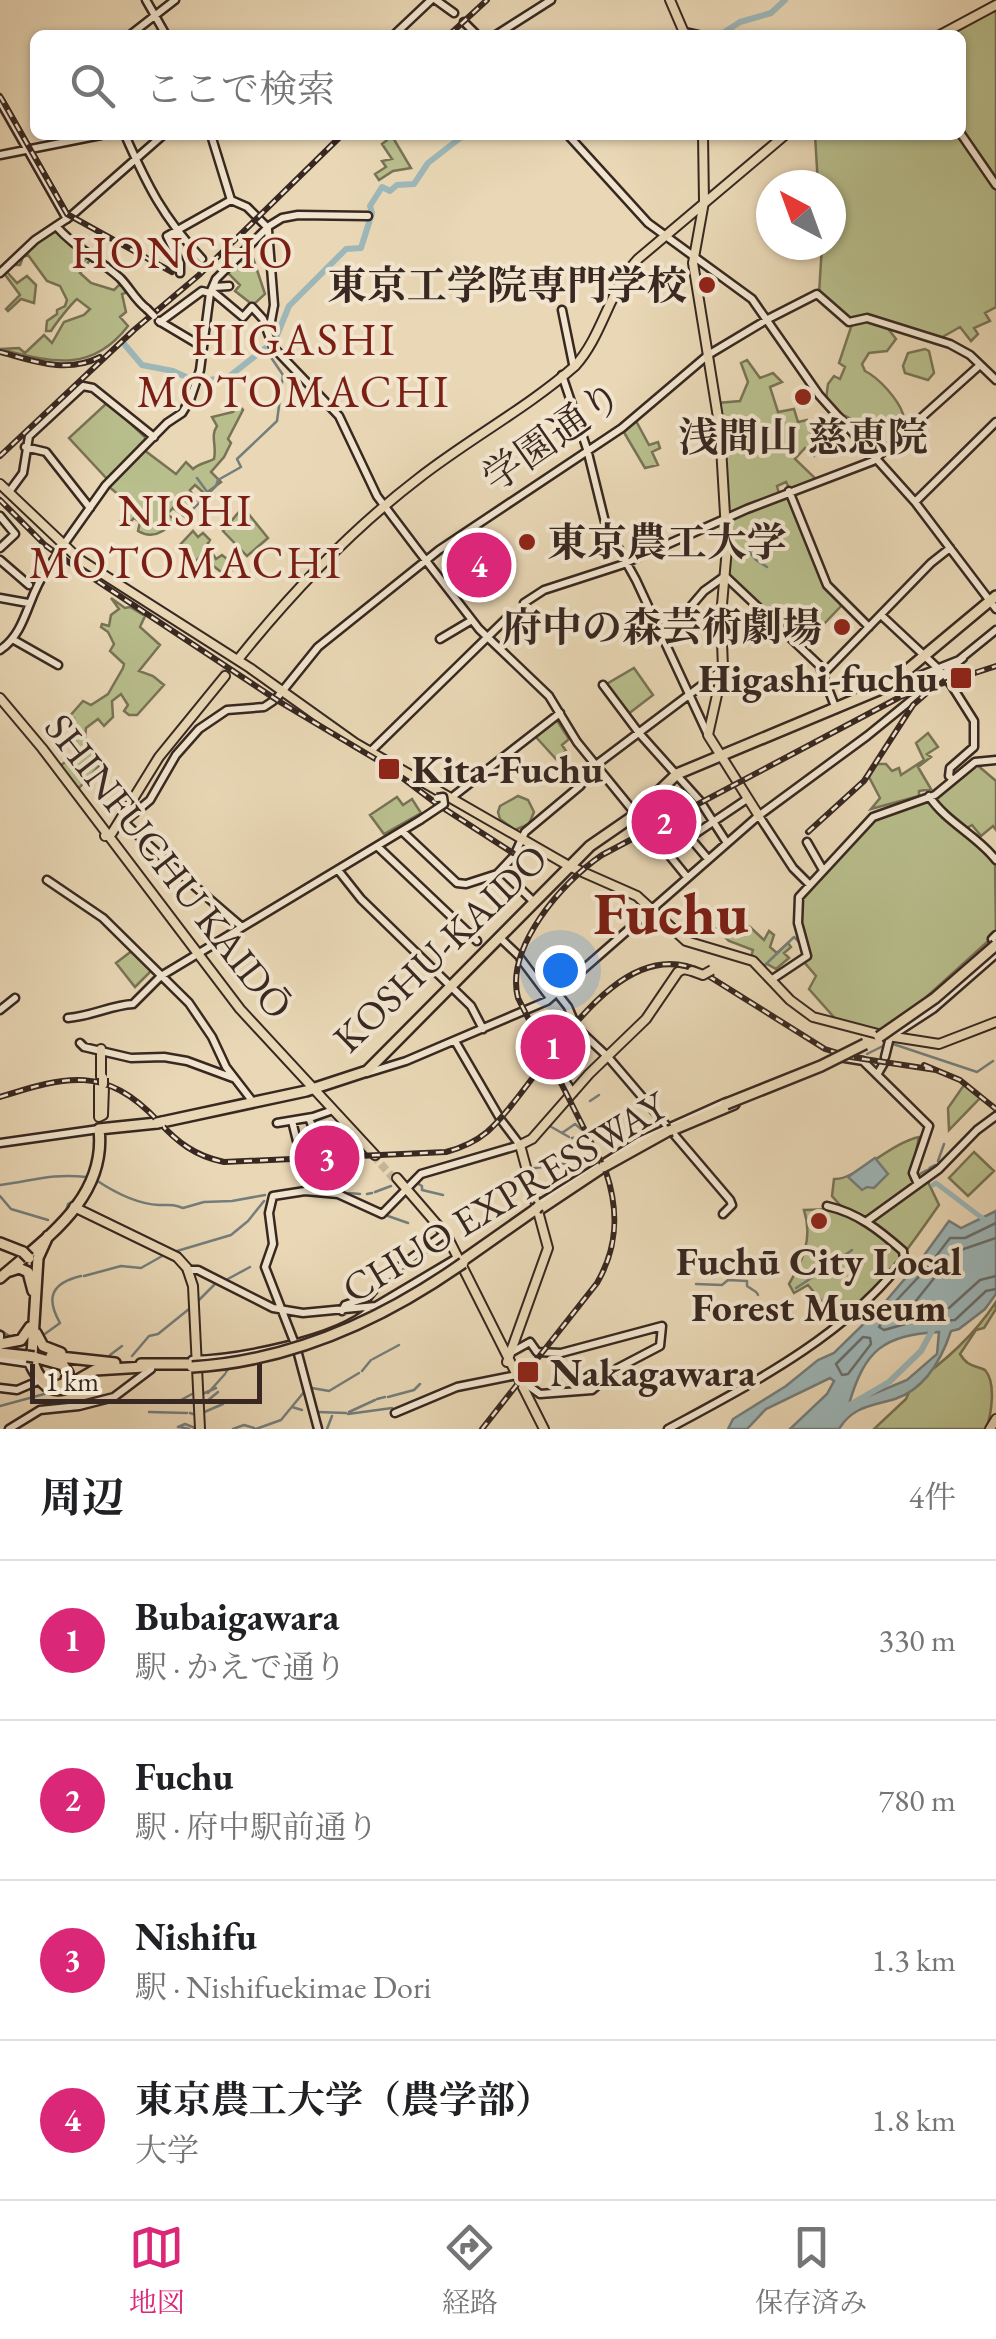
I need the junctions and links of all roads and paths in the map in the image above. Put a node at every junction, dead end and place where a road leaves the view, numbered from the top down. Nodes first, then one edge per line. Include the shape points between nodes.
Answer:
1 (146, 0) edge
2 (175, 0) edge
3 (434, 0) edge
4 (551, 0) edge
5 (670, 0) edge
6 (996, 6) edge
7 (454, 13) dead end
8 (156, 14) junction
9 (464, 22) dead end
10 (136, 30) edge
11 (164, 30) edge
12 (400, 30) edge
13 (472, 30) edge
14 (504, 30) edge
15 (684, 30) edge
16 (951, 30) edge
17 (0, 101) edge
18 (76, 140) edge
19 (126, 140) edge
20 (158, 140) edge
21 (213, 140) edge
22 (573, 140) edge
23 (703, 140) edge
24 (777, 140) edge
25 (965, 140) edge
26 (27, 150) junction
27 (0, 155) edge
28 (136, 160) junction
29 (996, 186) edge
30 (231, 200) junction
31 (702, 205) junction
32 (368, 216) dead end
33 (67, 219) junction
34 (56, 226) junction
35 (268, 228) junction
36 (176, 230) junction
37 (663, 234) junction
38 (693, 255) junction
39 (202, 259) dead end
40 (0, 272) edge
41 (180, 273) dead end
42 (228, 286) dead end
43 (212, 290) junction
44 (562, 310) dead end
45 (157, 319) junction
46 (768, 319) junction
47 (268, 333) junction
48 (201, 346) junction
49 (708, 356) junction
50 (574, 364) junction
51 (980, 364) junction
52 (562, 375) junction
53 (996, 380) edge
54 (996, 422) edge
55 (154, 437) junction
56 (25, 447) junction
57 (588, 452) junction
58 (876, 458) junction
59 (0, 484) edge
60 (9, 492) junction
61 (789, 492) junction
62 (915, 502) junction
63 (384, 506) junction
64 (90, 508) junction
65 (0, 516) edge
66 (726, 518) junction
67 (64, 545) junction
68 (0, 548) edge
69 (950, 548) junction
70 (0, 560) edge
71 (426, 560) junction
72 (626, 562) junction
73 (724, 576) junction
74 (40, 579) junction
75 (29, 585) junction
76 (0, 598) edge
77 (28, 602) junction
78 (994, 602) edge
79 (524, 603) dead end
80 (881, 615) junction
81 (506, 618) dead end
82 (472, 620) junction
83 (870, 627) junction
84 (996, 630) edge
85 (488, 637) junction
86 (440, 639) dead end
87 (14, 640) junction
88 (662, 640) junction
89 (0, 650) edge
90 (925, 656) junction
91 (235, 661) junction
92 (58, 664) dead end
93 (722, 670) junction
94 (941, 671) junction
95 (824, 673) junction
96 (224, 675) tunnel mouth
97 (894, 684) junction
98 (603, 685) dead end
99 (688, 695) junction
100 (278, 697) junction
101 (0, 700) edge
102 (196, 708) junction
103 (836, 710) junction
104 (560, 713) junction
105 (188, 717) junction
106 (199, 729) junction
107 (638, 732) junction
108 (708, 735) junction
109 (370, 752) junction
110 (156, 758) junction
111 (719, 758) junction
112 (996, 760) edge
113 (596, 766) junction
114 (676, 776) junction
115 (952, 780) junction
116 (931, 794) junction
117 (452, 797) junction
118 (747, 799) junction
119 (660, 801) junction
120 (635, 814) junction
121 (759, 816) junction
122 (125, 817) junction
123 (713, 822) junction
124 (403, 832) junction
125 (689, 836) junction
126 (108, 837) junction
127 (521, 838) junction
128 (727, 842) junction
129 (807, 842) dead end
130 (378, 847) junction
131 (667, 852) junction
132 (708, 859) junction
133 (996, 860) edge
134 (570, 866) junction
135 (822, 869) junction
136 (338, 870) junction
137 (502, 870) junction
138 (687, 878) junction
139 (47, 880) dead end
140 (809, 884) junction
141 (534, 902) junction
142 (652, 910) junction
143 (242, 927) junction
144 (996, 935) edge
145 (499, 937) junction
146 (477, 941) dead end
147 (996, 947) edge
148 (720, 952) junction
149 (197, 955) junction
150 (163, 975) junction
151 (772, 980) junction
152 (450, 986) junction
153 (554, 995) junction
154 (15, 998) dead end
155 (0, 1010) edge
156 (68, 1018) dead end
157 (996, 1022) edge
158 (577, 1028) junction
159 (483, 1029) junction
160 (886, 1039) junction
161 (454, 1041) junction
162 (80, 1043) dead end
163 (102, 1049) junction
164 (607, 1056) junction
165 (370, 1070) junction
166 (877, 1075) junction
167 (231, 1076) junction
168 (101, 1083) junction
169 (313, 1089) junction
170 (574, 1094) junction
171 (254, 1103) junction
172 (336, 1114) junction
173 (996, 1116) edge
174 (308, 1118) junction
175 (292, 1120) junction
176 (276, 1124) dead end
177 (667, 1127) junction
178 (99, 1129) junction
179 (530, 1140) junction
180 (0, 1142) edge
181 (520, 1143) junction
182 (320, 1146) dead end
183 (372, 1153) tunnel mouth
184 (301, 1157) dead end
185 (524, 1159) junction
186 (396, 1179) tunnel mouth
187 (918, 1184) junction
188 (406, 1190) junction
189 (537, 1205) junction
190 (827, 1206) dead end
191 (76, 1208) junction
192 (722, 1214) dead end
193 (867, 1221) junction
194 (48, 1236) junction
195 (443, 1238) junction
196 (0, 1244) edge
197 (457, 1259) junction
198 (186, 1270) junction
199 (1, 1274) edge
200 (34, 1304) junction
201 (370, 1308) junction
202 (284, 1311) junction
203 (342, 1311) junction
204 (296, 1346) junction
205 (0, 1347) edge
206 (31, 1355) junction
207 (509, 1358) junction
208 (193, 1363) junction
209 (148, 1365) junction
210 (516, 1375) junction
211 (38, 1381) junction
212 (74, 1383) junction
213 (522, 1386) junction
214 (0, 1388) edge
215 (395, 1413) dead end
216 (9, 1429) edge
217 (199, 1429) edge
218 (318, 1429) edge
219 (542, 1429) edge
220 (668, 1429) edge

1 - 8 street
2 - 8 street
3 - 7 street
3 - 12 street
4 - 14 street
5 - 15 main road
6 - 16 main road
8 - 10 street
8 - 11 street
9 - 13 street
17 - 26 street
18 - 26 street
19 - 28 street
20 - 28 street
21 - 30 street
22 - 37 street
23 - 31 main road
24 - 31 main road
25 - 29 street
26 - 27 street
26 - 33 street
28 - 33 street
28 - 36 street
30 - 35 street
30 - 36 street
31 - 37 main road
31 - 38 main road
32 - 35 street via 294,215
33 - 34 street
34 - 40 street
34 - 45 street, bridge
35 - 43 street
35 - 47 street via 274,305
36 - 39 street
36 - 41 street via 166,238
37 - 38 street
37 - 50 main road via 626,268
37 - 52 main road via 628,270 587,350
38 - 46 street
38 - 49 main road
42 - 43 street
43 - 45 street
43 - 47 street via 243,317 252,306
43 - 48 street
44 - 50 street
45 - 48 street
46 - 49 street, 学園通り
46 - 51 street, 学園通り via 817,294 852,322 867,318 950,344
46 - 58 street via 819,395
47 - 63 street via 273,347 338,416
48 - 55 street via 190,400
49 - 57 street, 学園通り
49 - 66 main road
50 - 52 main road
51 - 53 street
51 - 58 street
52 - 57 street
52 - 63 main road
54 - 62 street
55 - 56 street via 86,386 30,434
55 - 64 street
56 - 60 street via 23,472
56 - 64 street via 48,454
57 - 71 street, 学園通り
57 - 72 street via 604,520
58 - 61 street
58 - 62 street
59 - 60 main road
60 - 67 main road
61 - 66 street
61 - 83 street via 827,584
62 - 69 street
63 - 71 street
63 - 91 main road via 322,560
64 - 67 street
65 - 68 street via 15,535
66 - 72 street
66 - 73 main road
67 - 74 street, bridge
67 - 91 main road
69 - 78 street
69 - 80 street
70 - 75 street
71 - 82 street
71 - 100 street, 学園通り via 318,647
72 - 79 street
72 - 88 street
73 - 88 street
73 - 93 main road
73 - 95 street
74 - 75 street
74 - 77 street
75 - 77 street
76 - 77 street
77 - 87 street
78 - 90 highway, KOSHU-KAIDO
80 - 83 street
80 - 90 street
81 - 85 street
82 - 85 street
82 - 86 street
83 - 95 street
84 - 94 street
85 - 104 street
85 - 109 street
87 - 89 street
87 - 92 street
88 - 99 street
90 - 94 street
90 - 97 highway, KOSHU-KAIDO
91 - 100 main road
93 - 99 street
93 - 108 main road
94 - 97 street
94 - 115 street via 975,725 974,748 953,766
94 - 121 street via 868,736
95 - 103 street
96 - 102 main road
97 - 103 highway, KOSHU-KAIDO
98 - 107 street
99 - 107 street
99 - 108 street
100 - 106 street via 264,707 227,710
100 - 109 main road
101 - 126 main road, SHINFUCHU KAIDŌ
102 - 102 main road via 226,672
102 - 105 main road
103 - 111 highway, KOSHU-KAIDO
104 - 113 street
104 - 117 street
105 - 106 street
105 - 110 main road
105 - 110 main road
106 - 122 street via 150,799
107 - 113 street
107 - 114 street
108 - 111 main road
109 - 117 main road
110 - 122 main road
110 - 126 main road
111 - 114 highway, KOSHU-KAIDO
111 - 118 main road
112 - 115 street via 976,762
113 - 120 street
113 - 127 street
114 - 119 highway, KOSHU-KAIDO
114 - 123 street
115 - 116 street
115 - 116 street
116 - 133 street
116 - 135 street via 875,813
117 - 124 street, bridge via 443,804 437,798 443,797 444,804
117 - 127 main road
118 - 121 main road
118 - 123 street
119 - 120 highway, KOSHU-KAIDO
119 - 125 street
120 - 131 street
120 - 134 highway, KOSHU-KAIDO
121 - 128 street
121 - 140 street
122 - 126 main road
122 - 143 street
123 - 125 street
123 - 128 street
124 - 130 street
124 - 137 street via 459,884
125 - 131 street
125 - 132 street
126 - 149 main road, SHINFUCHU KAIDŌ
127 - 134 main road
127 - 137 street
128 - 132 street
129 - 135 street
130 - 136 street
130 - 146 street
131 - 138 street
132 - 138 street
134 - 141 highway, KOSHU-KAIDO
134 - 142 main road via 633,894
135 - 140 street
136 - 143 street
136 - 152 street
137 - 141 street
138 - 142 street
139 - 150 street via 103,918
140 - 151 street via 795,901 806,954
141 - 145 highway, KOSHU-KAIDO
142 - 148 main road via 686,940
142 - 153 street
143 - 149 street
144 - 147 street
145 - 152 highway, KOSHU-KAIDO
145 - 153 street
147 - 160 street via 933,1008
147 - 208 highway, CHUO EXPRESSWAY, bridge via 884,1034 632,1147 373,1315 292,1347
148 - 151 main road via 753,961
148 - 164 main road, bridge via 705,975 679,971 648,1017
149 - 150 street
149 - 169 main road, SHINFUCHU KAIDŌ
150 - 156 street via 134,1004
150 - 167 street via 192,1006
151 - 160 main road via 814,1018
152 - 159 street
152 - 165 highway, KOSHU-KAIDO
153 - 158 street
153 - 159 street
154 - 155 street
157 - 160 main road via 939,1044
158 - 164 street
158 - 170 street via 553,1062
159 - 161 street
160 - 166 street
161 - 165 street
161 - 181 street
162 - 163 street
163 - 167 street via 128,1057 164,1056
163 - 168 main road
164 - 170 main road
164 - 177 street
165 - 169 highway, KOSHU-KAIDO
166 - 177 street via 863,1061 834,1057
166 - 187 street via 929,1126 913,1174
167 - 171 street
168 - 168 main road via 100,1116 104,1101
169 - 171 highway, KOSHU-KAIDO
169 - 172 main road, SHINFUCHU KAIDŌ
170 - 179 main road
171 - 178 highway, KOSHU-KAIDO
172 - 174 street
172 - 183 main road, SHINFUCHU KAIDŌ
173 - 187 street
174 - 175 street
174 - 182 street
175 - 176 street
175 - 184 street
177 - 189 street
177 - 192 street via 732,1202
178 - 180 street
178 - 191 highway via 93,1173
179 - 181 main road
179 - 185 main road
181 - 185 main road
181 - 188 street via 421,1174
185 - 189 main road
186 - 188 main road
187 - 193 street
188 - 195 main road
188 - 197 main road via 441,1227
188 - 202 street via 382,1214 338,1194 273,1196 273,1244 265,1266
189 - 197 street
189 - 207 main road via 548,1251
190 - 193 street
191 - 194 highway
191 - 198 main road via 174,1255
191 - 199 highway
193 - 220 street via 906,1256 876,1292 799,1352
194 - 199 highway
194 - 200 highway via 38,1253
195 - 197 main road
195 - 203 street
196 - 200 highway via 26,1255 35,1270
197 - 201 street
197 - 207 main road
198 - 202 street
198 - 208 main road via 192,1282
199 - 200 highway via 27,1272
200 - 205 highway via 28,1331
200 - 206 highway via 32,1348 36,1369 49,1385 65,1383 64,1366
200 - 209 highway via 37,1338 49,1349
200 - 212 highway via 36,1372 54,1388
201 - 203 street
201 - 204 street
202 - 203 street
202 - 204 street
204 - 208 street
204 - 218 street
205 - 206 highway, CHUO EXPRESSWAY
205 - 211 street via 28,1363
206 - 209 highway, CHUO EXPRESSWAY
207 - 210 main road
207 - 213 street via 530,1342 537,1352 561,1353 662,1326 660,1346 592,1390 540,1394
208 - 209 highway, CHUO EXPRESSWAY
208 - 217 main road
209 - 212 highway via 100,1368
209 - 216 street via 114,1396 40,1410
210 - 213 main road
210 - 215 street via 457,1387
210 - 219 main road
211 - 212 street via 54,1392
211 - 214 street via 17,1390
213 - 219 main road

